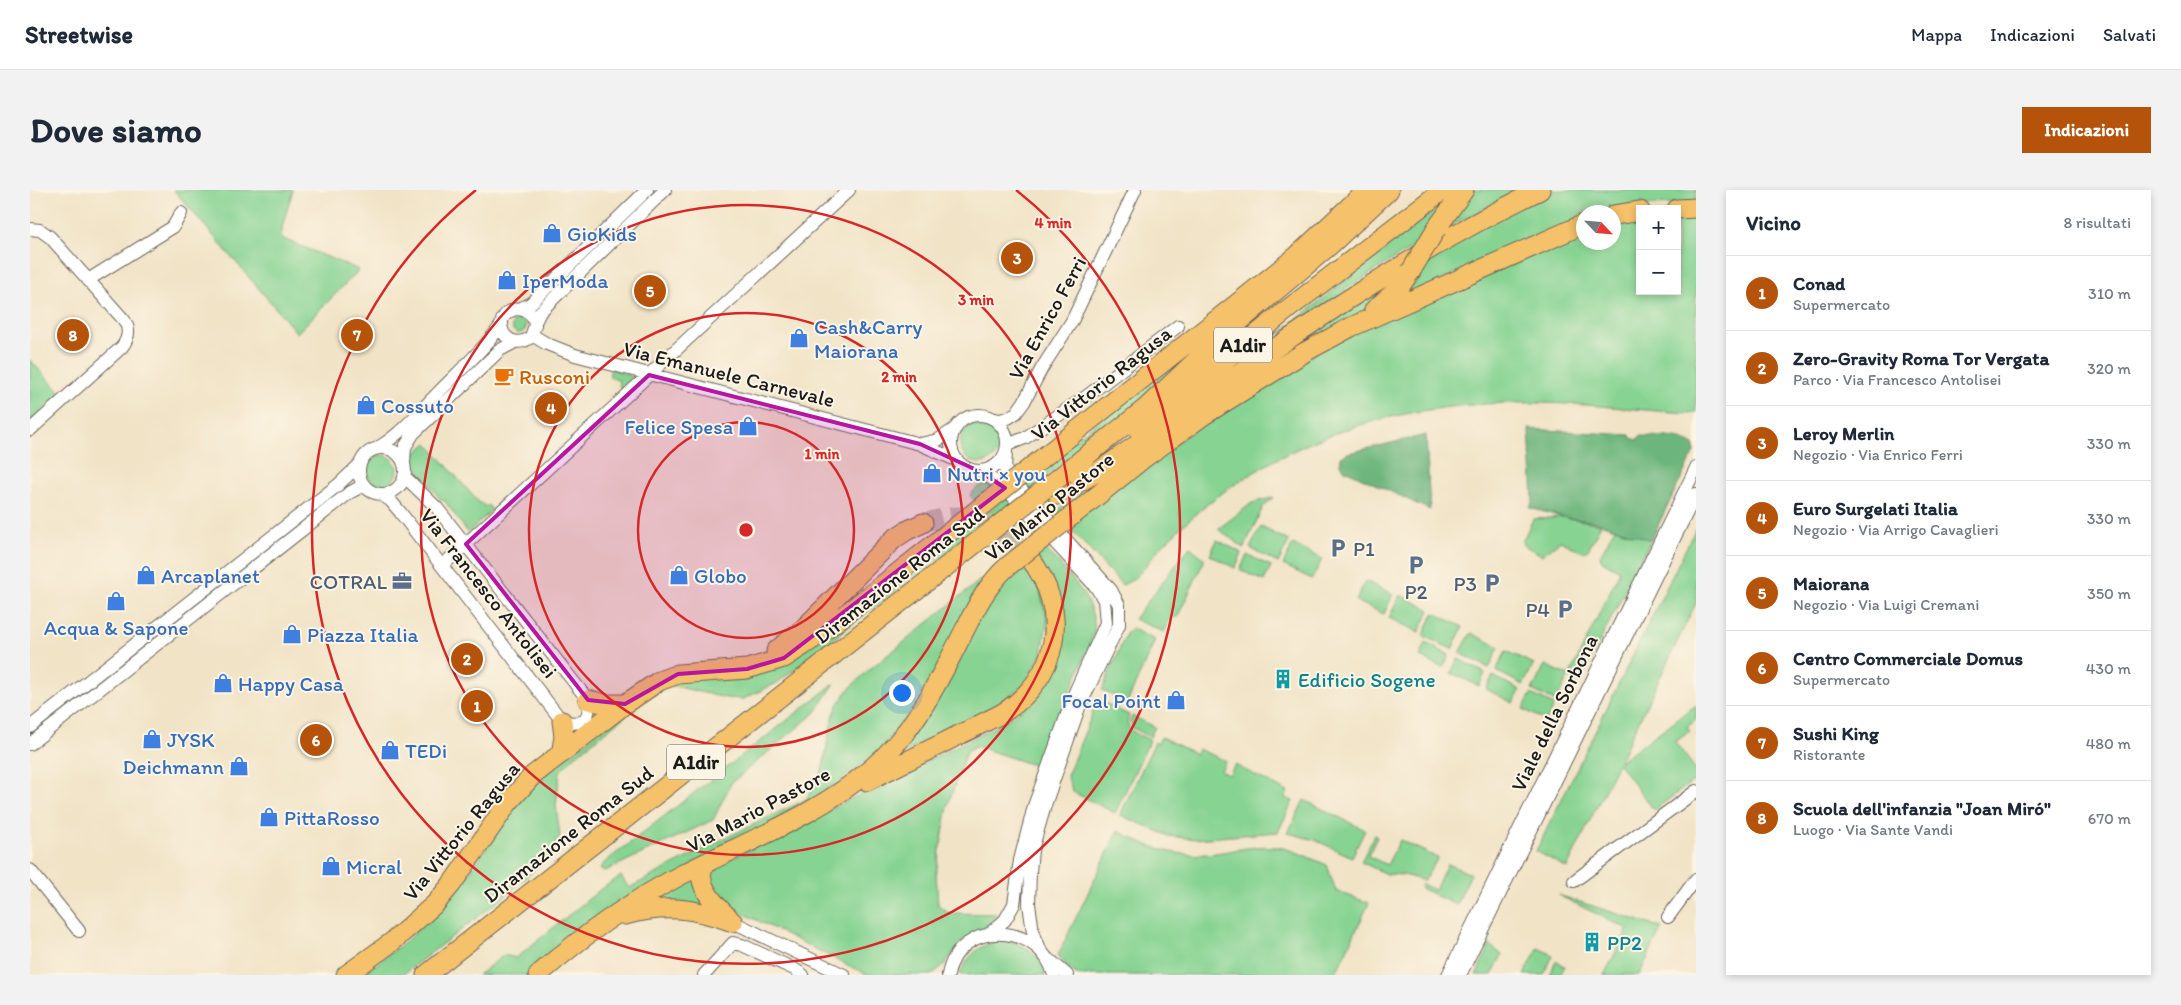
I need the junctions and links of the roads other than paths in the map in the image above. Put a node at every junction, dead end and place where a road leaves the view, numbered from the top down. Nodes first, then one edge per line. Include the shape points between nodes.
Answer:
1 (647, 190) edge
2 (665, 190) edge
3 (849, 190) edge
4 (1135, 190) edge
5 (1349, 190) edge
6 (1367, 190) edge
7 (1389, 190) edge
8 (1422, 190) edge
9 (1443, 190) edge
10 (1464, 190) edge
11 (1540, 190) edge
12 (1696, 208) edge
13 (1681, 209) edge
14 (1636, 211) edge
15 (181, 213) dead end
16 (1621, 213) edge
17 (1576, 228) edge
18 (30, 229) edge
19 (1297, 256) junction
20 (88, 280) junction
21 (517, 309) junction
22 (535, 322) junction
23 (502, 324) junction
24 (1178, 326) dead end
25 (1351, 327) junction
26 (532, 335) junction
27 (514, 342) junction
28 (649, 375) junction
29 (1144, 409) junction
30 (991, 418) junction
31 (956, 428) junction
32 (30, 430) edge
33 (920, 444) junction
34 (379, 448) junction
35 (1007, 449) junction
36 (956, 460) junction
37 (359, 465) junction
38 (1696, 468) edge
39 (404, 469) junction
40 (981, 472) junction
41 (364, 485) junction
42 (380, 494) junction
43 (1696, 494) edge
44 (1057, 495) junction
45 (923, 523) tunnel mouth
46 (466, 544) junction
47 (973, 553) junction
48 (1029, 557) tunnel mouth
49 (443, 565) junction
50 (747, 669) junction
51 (588, 700) junction
52 (625, 704) junction
53 (562, 720) junction
54 (30, 727) edge
55 (30, 744) edge
56 (561, 754) junction
57 (1696, 791) edge
58 (826, 803) junction
59 (721, 855) junction
60 (30, 870) edge
61 (1696, 879) edge
62 (1574, 881) dead end
63 (1668, 918) dead end
64 (733, 922) junction
65 (599, 927) junction
66 (79, 930) dead end
67 (989, 934) junction
68 (1044, 954) junction
69 (947, 973) edge
70 (346, 975) edge
71 (426, 975) edge
72 (446, 975) edge
73 (538, 975) edge
74 (704, 975) edge
75 (803, 975) edge
76 (844, 975) edge
77 (1054, 975) edge
78 (1067, 975) edge
79 (1448, 975) edge
80 (1460, 975) edge

1 - 21 street via 532,301
2 - 22 street via 547,304
3 - 28 street
4 - 30 street, Via Enrico Ferri via 1072,322 1024,402 1008,418
5 - 19 highway
6 - 19 highway
7 - 29 highway
8 - 29 highway, Diramazione Roma Sud / A1dir
9 - 44 highway, A1dir via 1288,309
10 - 25 highway, bridge via 1401,285
11 - 44 highway via 1492,213 1403,264 1099,471
12 - 13 highway
14 - 16 highway
15 - 20 street via 171,229
17 - 25 highway
18 - 20 street via 47,235
19 - 50 highway, Via Vittorio Ragusa, bridge via 797,651 776,662
20 - 32 street via 127,325 126,341 114,356
21 - 22 street via 527,311
21 - 23 street via 507,314
22 - 26 street
23 - 27 street via 506,337
23 - 34 street via 481,350
24 - 35 street via 1087,396
25 - 58 highway, Via Mario Pastore, bridge via 1224,401 1138,463 1008,566 984,594 933,692 902,737 873,767
26 - 27 street via 526,341
26 - 28 street, Via Emanuele Carnevale via 567,352
27 - 39 street via 500,350 413,434 405,447
28 - 33 street, Via Emanuele Carnevale
28 - 46 street
29 - 47 highway, Diramazione Roma Sud / A1dir, bridge
30 - 31 street via 970,417
30 - 35 street via 1004,429
31 - 33 street via 938,440
31 - 36 street via 951,444
33 - 36 street, Via Emanuele Carnevale
34 - 37 street via 365,454
34 - 39 street via 394,450
35 - 40 street via 996,466
35 - 68 street via 1005,466 1008,474 1111,590 1118,601 1120,614 1117,630 1080,705 1035,837 1030,861 1029,904 1033,932
36 - 40 street via 963,467
37 - 41 street via 359,477
37 - 54 street via 338,485
38 - 79 street, Viale della Sorbona
39 - 42 street via 400,485
39 - 46 street, Via Francesco Antolisei via 409,482 433,504
40 - 67 street via 1004,487 1096,587 1104,600 1107,616 1072,700 1034,806 1020,860 1014,904 1005,920
41 - 42 street
41 - 55 street via 349,493
42 - 49 street, Via Francesco Antolisei via 392,503
43 - 80 street, Viale della Sorbona
44 - 47 highway, Diramazione Roma Sud / A1dir
45 - 50 highway via 894,539 790,642
46 - 49 street
46 - 51 street, Via Francesco Antolisei
47 - 71 highway, Diramazione Roma Sud / A1dir
47 - 72 highway, Diramazione Roma Sud / A1dir
48 - 58 highway via 1048,588 1054,618 1052,649 1032,687 1001,714
49 - 53 street, Via Francesco Antolisei
50 - 52 highway, Via Vittorio Ragusa via 678,674 659,681
51 - 52 highway
51 - 53 street via 588,715 584,721
52 - 56 highway, Via Vittorio Ragusa
53 - 56 highway
56 - 70 highway, Via Vittorio Ragusa via 520,789 425,914
57 - 62 street
58 - 59 highway, Via Mario Pastore
59 - 64 highway via 707,864 703,883 710,900
59 - 65 highway, Via Mario Pastore via 658,888
60 - 66 street
61 - 63 street
64 - 65 highway via 695,910 662,908 624,916
64 - 76 street
65 - 73 highway, Via Mario Pastore
67 - 68 street via 1003,932 1014,935
67 - 69 street via 964,948
68 - 77 street
68 - 78 street
74 - 75 street via 733,943

